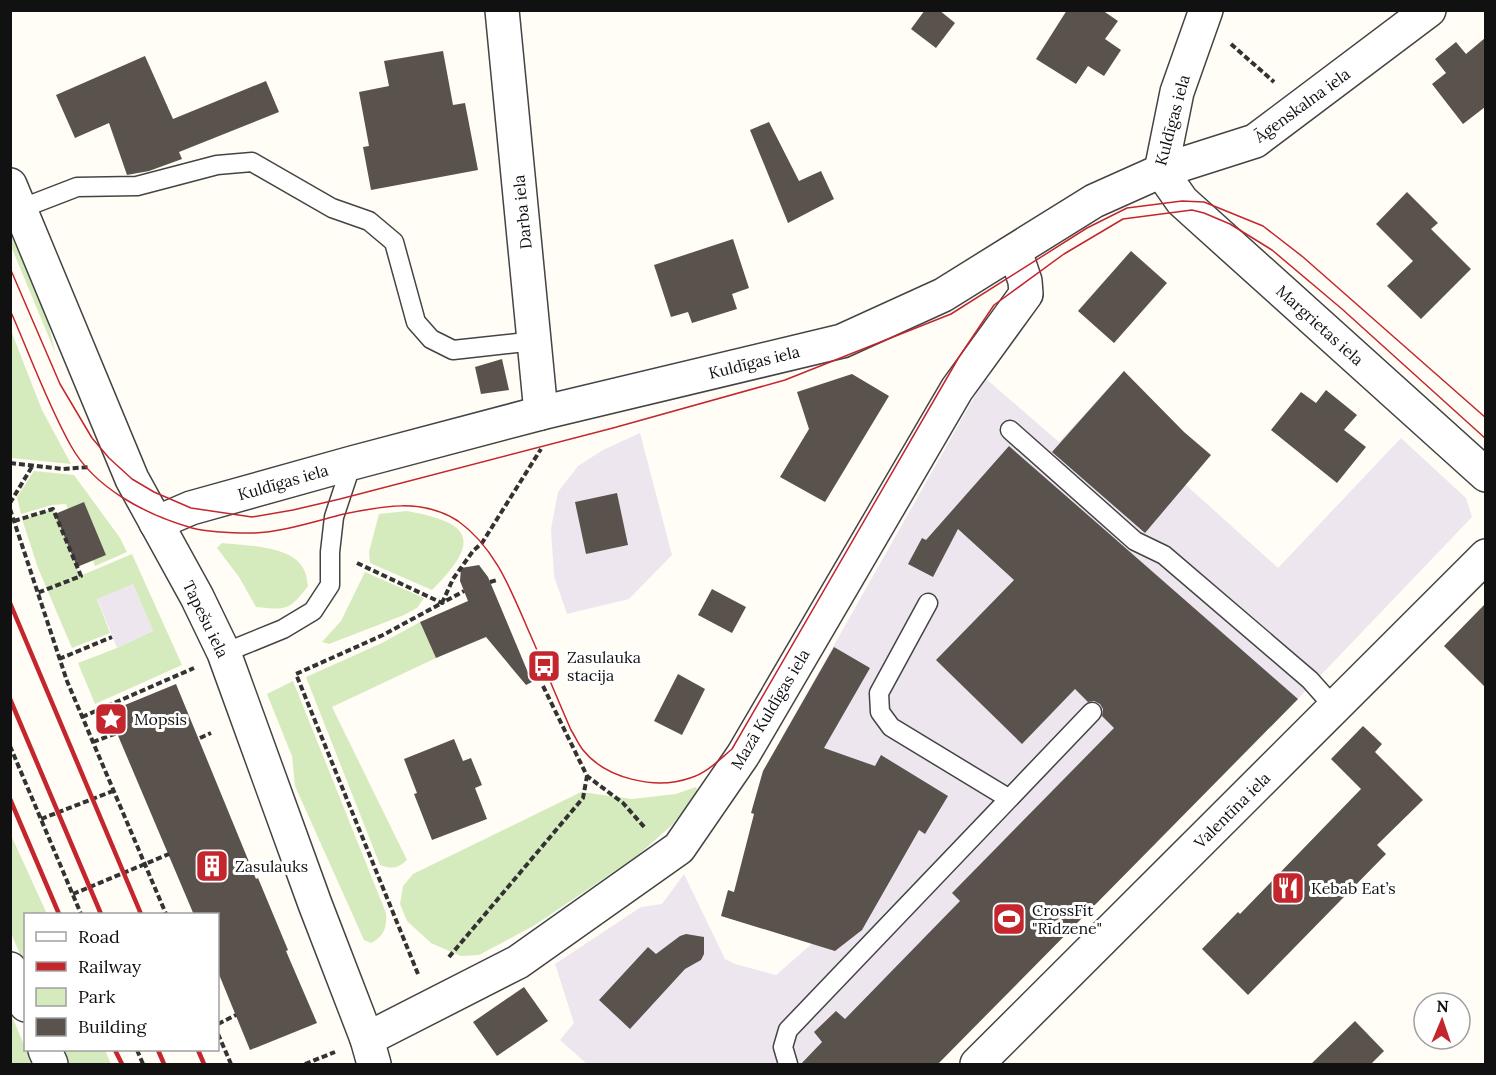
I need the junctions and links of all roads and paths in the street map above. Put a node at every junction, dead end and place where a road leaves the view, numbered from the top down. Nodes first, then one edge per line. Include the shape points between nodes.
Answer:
1 (502, 10) edge
2 (1430, 10) edge
3 (1204, 16) edge
4 (1274, 82) dead end
5 (1161, 171) junction
6 (15, 197) edge
7 (1015, 251) junction
8 (535, 341) junction
9 (541, 413) junction
10 (1010, 430) dead end
11 (10, 463) edge
12 (352, 463) junction
13 (33, 465) junction
14 (63, 469) dead end
15 (1485, 475) edge
16 (10, 503) edge
17 (10, 509) edge
18 (14, 521) junction
19 (156, 523) junction
20 (330, 552) junction
21 (1485, 556) edge
22 (497, 580) dead end
23 (490, 582) dead end
24 (464, 591) dead end
25 (37, 593) junction
26 (442, 603) junction
27 (928, 603) dead end
28 (112, 637) dead end
29 (224, 653) junction
30 (59, 658) junction
31 (186, 673) dead end
32 (543, 686) dead end
33 (1334, 707) junction
34 (1092, 712) dead end
35 (82, 717) junction
36 (117, 733) dead end
37 (211, 733) dead end
38 (200, 738) dead end
39 (93, 742) junction
40 (10, 746) edge
41 (587, 776) junction
42 (113, 790) junction
43 (1008, 798) junction
44 (41, 819) junction
45 (169, 854) dead end
46 (669, 855) junction
47 (145, 864) junction
48 (73, 894) junction
49 (80, 913) edge
50 (165, 913) edge
51 (445, 962) dead end
52 (10, 969) edge
53 (419, 975) dead end
54 (24, 1000) edge
55 (236, 1015) dead end
56 (219, 1024) edge
57 (219, 1036) edge
58 (45, 1051) edge
59 (137, 1051) edge
60 (361, 1051) edge
61 (51, 1065) edge
62 (143, 1065) edge
63 (231, 1065) edge
64 (305, 1065) edge
65 (788, 1065) edge
66 (977, 1065) edge

1 - 8 street, Darba iela
2 - 5 street, Āgenskalna iela via 1255,141
3 - 4 path
3 - 5 street, Kuldīgas iela via 1177,92
5 - 7 street, Kuldīgas iela via 1094,201
5 - 15 street, Margrietas iela via 1182,201
6 - 8 lane via 76,187 137,186 217,165 252,162 332,208 369,221 394,242 416,322 431,339 453,350
6 - 19 street, Tapešu iela via 121,454
7 - 9 street, Kuldīgas iela via 943,295 842,341
7 - 46 street, Mazā Kuldīgas iela via 1026,294 957,389 744,755 679,848
8 - 9 street, Darba iela
9 - 12 street, Kuldīgas iela
9 - 26 path via 543,446 482,543 453,579
10 - 33 lane via 1135,541 1164,555 1301,672
11 - 13 path
12 - 19 street, Kuldīgas iela via 191,508
12 - 20 lane via 334,517
13 - 14 path
13 - 16 path
17 - 18 path
18 - 25 path
18 - 25 path via 53,509 81,576
19 - 29 street, Tapešu iela
20 - 26 path
20 - 29 lane via 330,585 313,611 283,629
21 - 33 street, Valentīna iela
22 - 23 path
24 - 26 path
25 - 30 path
26 - 53 path via 296,674
27 - 43 lane via 879,693 880,712 891,727
28 - 30 path
29 - 60 street, Tapešu iela via 315,904
30 - 35 path
31 - 35 path
32 - 41 path
33 - 66 street, Valentīna iela
34 - 43 lane
35 - 39 path
36 - 39 path
37 - 38 path
39 - 42 path
40 - 44 path
41 - 46 path via 623,803
41 - 51 path via 583,798
42 - 44 path
42 - 47 path
43 - 65 lane via 788,1030 783,1047
44 - 48 path
45 - 47 path
46 - 60 street, Mazā Kuldīgas iela via 518,962
47 - 48 path
47 - 50 path
48 - 49 path
52 - 54 street
55 - 56 path
57 - 63 path
58 - 61 street
59 - 62 path
60 - 64 path

